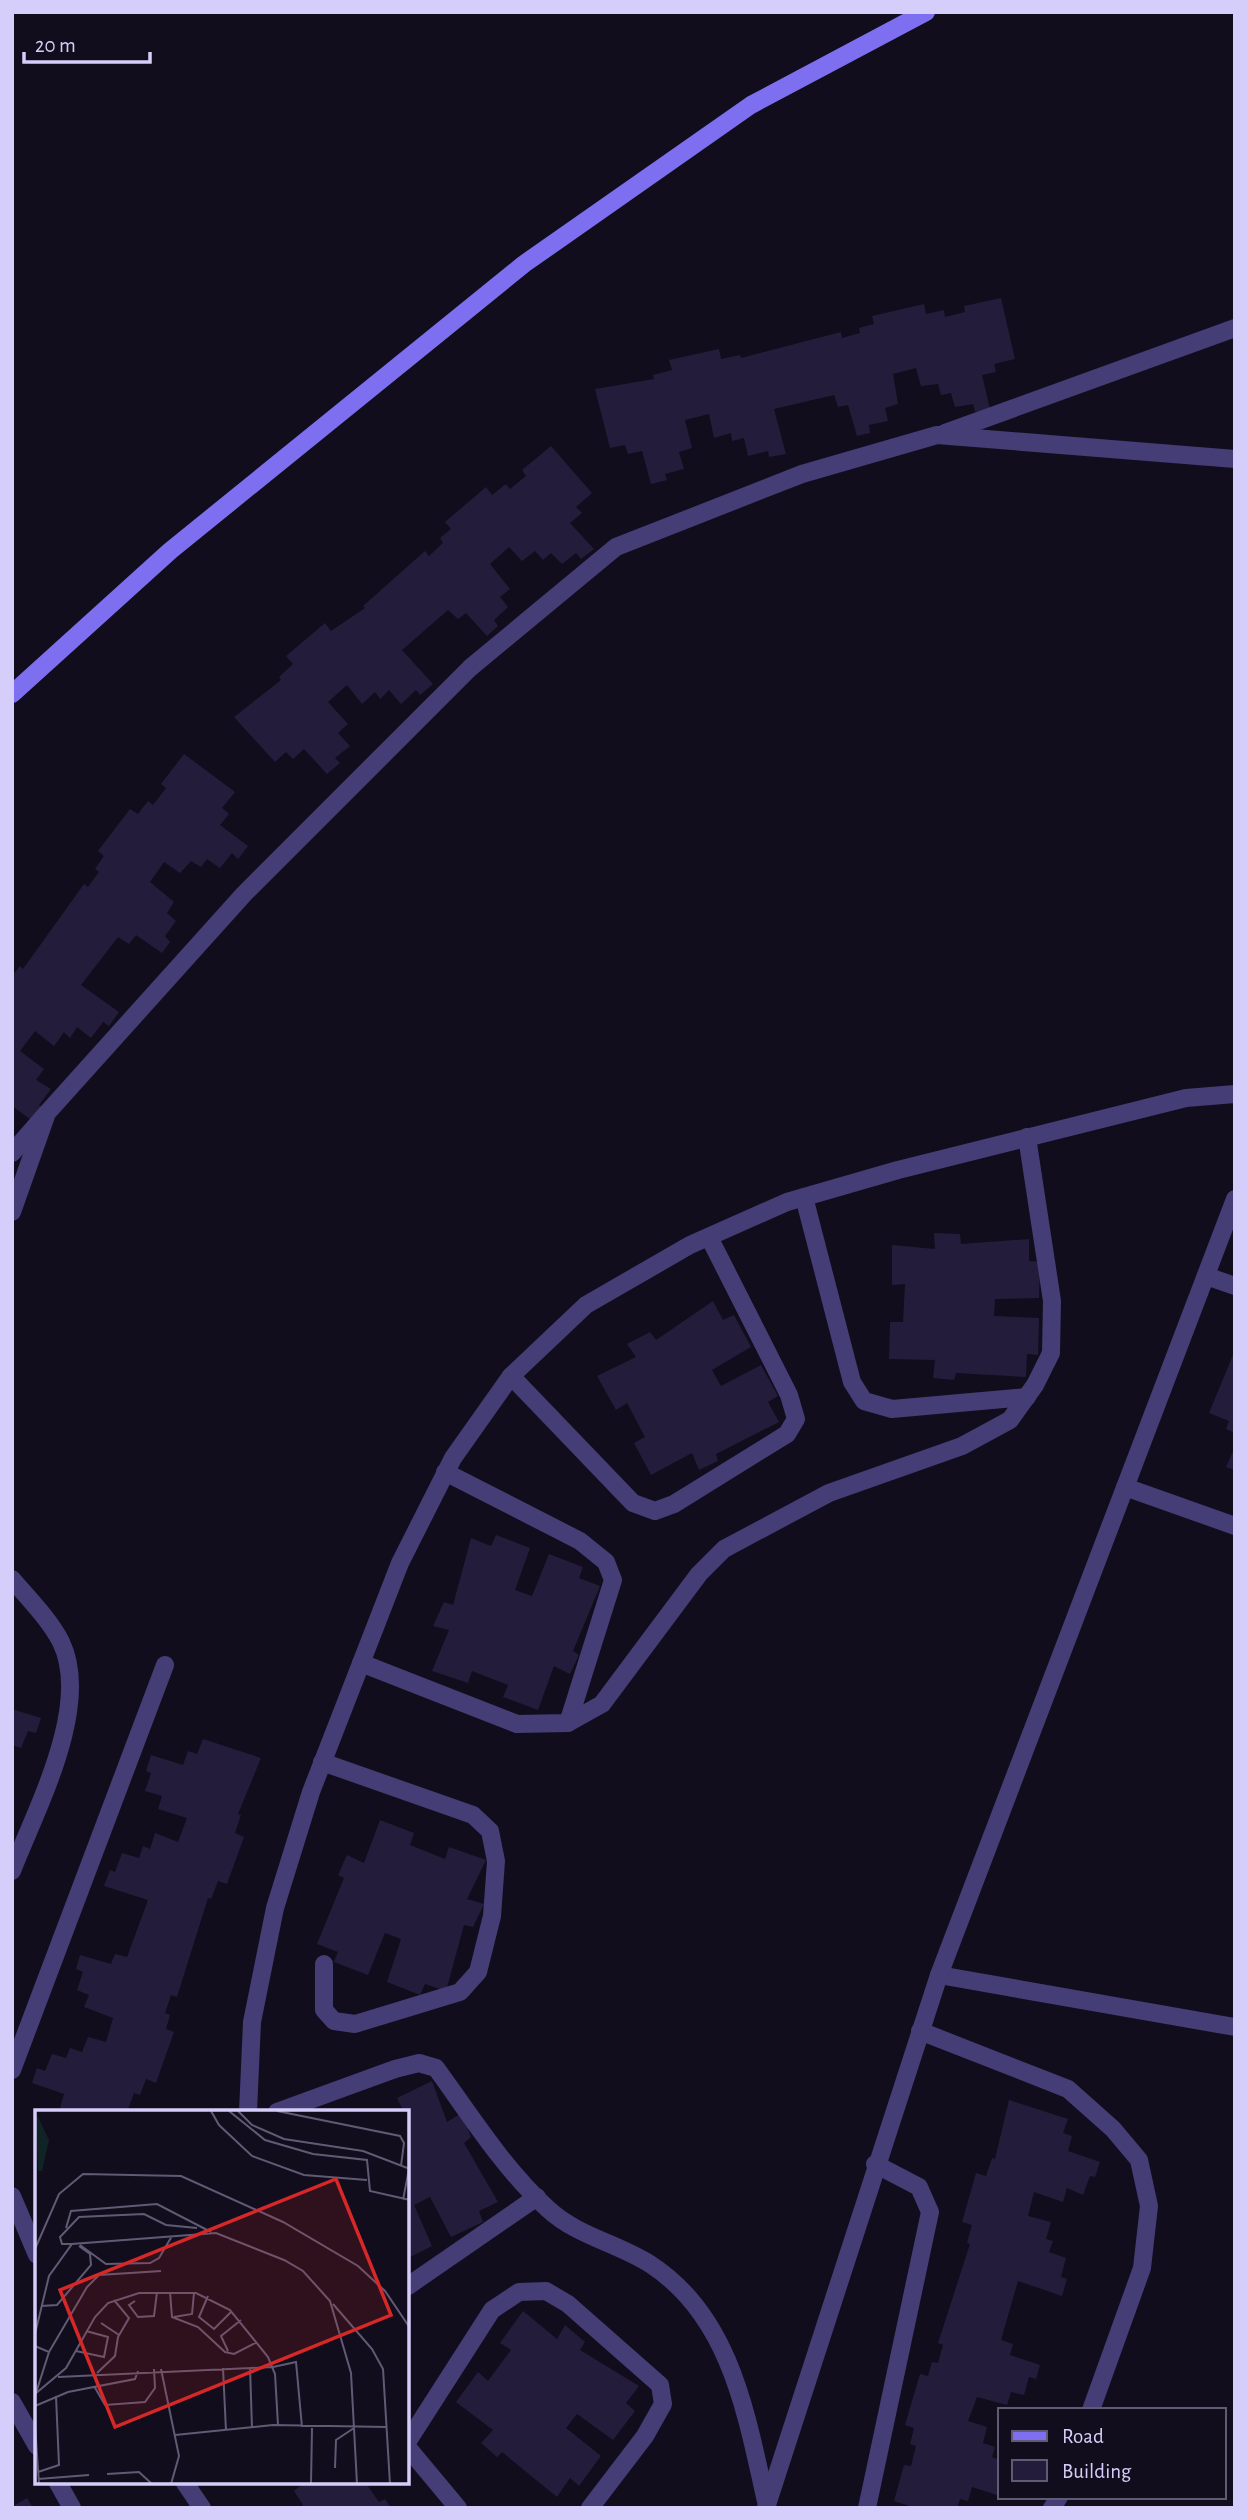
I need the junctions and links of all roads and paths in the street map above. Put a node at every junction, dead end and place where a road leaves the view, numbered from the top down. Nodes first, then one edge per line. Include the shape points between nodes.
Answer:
1 (926, 12) edge
2 (1235, 328) edge
3 (937, 435) junction
4 (1235, 459) edge
5 (12, 694) edge
6 (1235, 1094) edge
7 (47, 1113) junction
8 (1027, 1138) junction
9 (12, 1153) edge
10 (804, 1197) junction
11 (1235, 1199) edge
12 (12, 1212) edge
13 (709, 1237) junction
14 (1206, 1276) junction
15 (1235, 1286) edge
16 (511, 1376) junction
17 (1027, 1397) junction
18 (445, 1472) junction
19 (1125, 1487) junction
20 (1235, 1526) edge
21 (12, 1578) edge
22 (361, 1663) junction
23 (166, 1665) dead end
24 (568, 1723) junction
25 (322, 1762) junction
26 (12, 1871) edge
27 (324, 1964) dead end
28 (939, 1975) junction
29 (1235, 2027) edge
30 (920, 2031) junction
31 (12, 2070) edge
32 (247, 2110) edge
33 (282, 2110) edge
34 (876, 2164) junction
35 (12, 2196) edge
36 (537, 2197) junction
37 (35, 2250) edge
38 (410, 2285) edge
39 (12, 2402) edge
40 (1092, 2408) edge
41 (410, 2438) edge
42 (35, 2442) edge
43 (410, 2450) edge
44 (59, 2485) edge
45 (186, 2485) edge
46 (766, 2507) edge
47 (72, 2508) edge
48 (202, 2508) edge
49 (458, 2508) edge
50 (590, 2508) edge
51 (867, 2508) edge

1 - 5 street via 751,104 524,264 170,551
2 - 3 street
3 - 4 street
3 - 7 street via 802,474 616,547 470,668 244,894
6 - 8 street via 1186,1098
7 - 9 street
7 - 12 street
8 - 10 street
8 - 17 street via 1052,1301 1051,1353
10 - 13 street
10 - 17 street via 852,1382 864,1401 892,1409
11 - 14 street
13 - 16 street via 586,1305
13 - 16 street via 789,1395 796,1419 787,1434 674,1504 655,1511 634,1503
14 - 15 street
14 - 19 street
16 - 18 street
17 - 24 street via 1010,1420 962,1446 829,1493 724,1549 699,1574 601,1704
18 - 22 street via 400,1563
18 - 24 street via 580,1541 606,1562 613,1580
19 - 20 street
19 - 28 street
21 - 26 street via 61,1642 73,1685 68,1723
22 - 24 street via 517,1724
22 - 25 street
23 - 31 street
25 - 27 street via 473,1815 490,1831 496,1861 492,1916 478,1972 460,1992 355,2024 334,2021 324,2010
25 - 32 street via 275,1909 252,2022
28 - 29 street
28 - 30 street
30 - 34 street
30 - 40 street via 1068,2089 1113,2129 1139,2160 1149,2206 1142,2268
33 - 36 street via 395,2069 419,2063 436,2068 514,2174
34 - 46 street
34 - 51 street via 919,2187 930,2212
35 - 37 street
36 - 38 street
36 - 46 street via 580,2231 649,2264 689,2296 721,2345 743,2399
39 - 42 street
41 - 50 street via 492,2311 519,2292 546,2291 568,2304 660,2385 663,2404 645,2436
43 - 49 street
44 - 47 street
45 - 48 street

